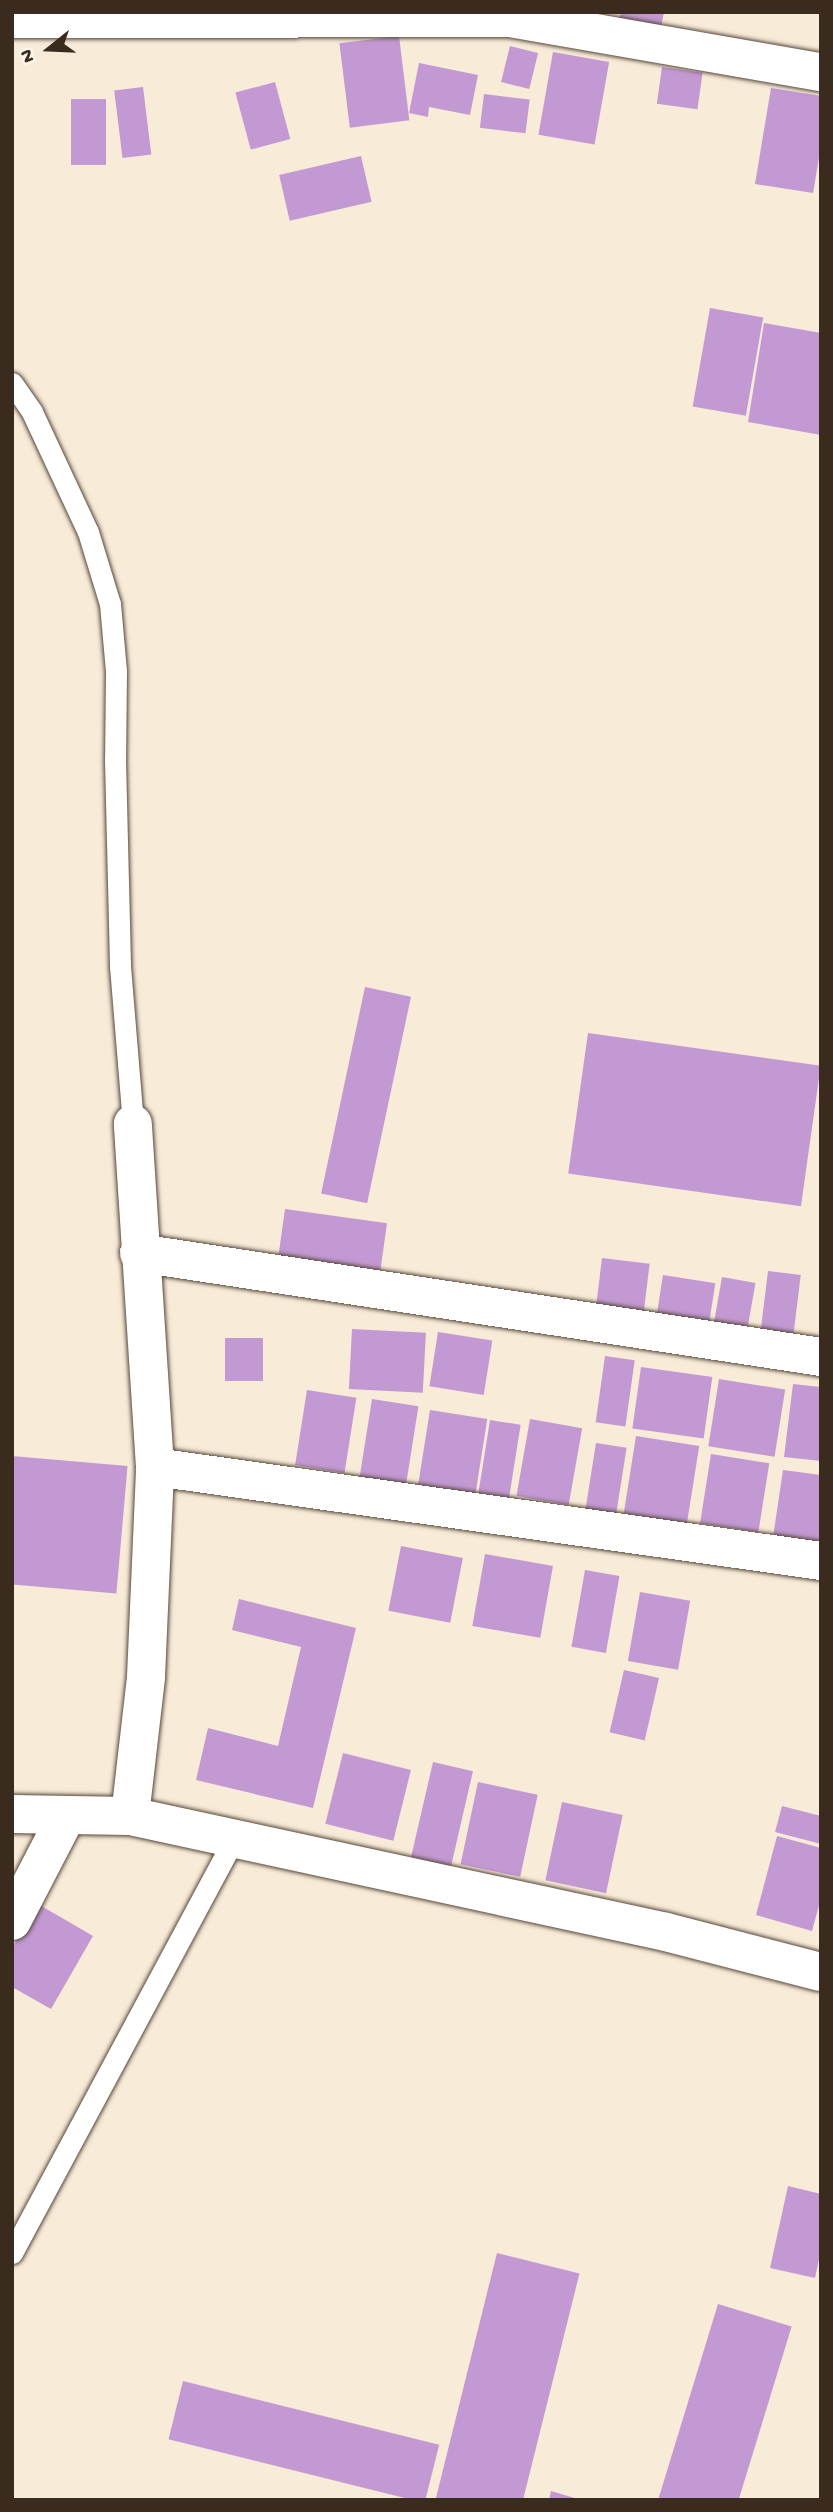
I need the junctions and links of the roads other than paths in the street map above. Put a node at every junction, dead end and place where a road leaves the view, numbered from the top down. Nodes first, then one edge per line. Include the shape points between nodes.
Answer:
1 (12, 19) edge
2 (821, 72) edge
3 (12, 383) edge
4 (133, 1124) joint
5 (139, 1253) junction
6 (821, 1357) edge
7 (155, 1467) junction
8 (821, 1561) edge
9 (12, 1814) edge
10 (67, 1815) junction
11 (130, 1816) junction
12 (234, 1839) junction
13 (12, 1921) edge
14 (821, 1972) edge
15 (12, 2253) edge

1 - 2 street via 509,18
3 - 4 lane via 32,412 88,532 110,604 117,671 120,966
4 - 5 street
5 - 6 street
5 - 7 street
7 - 8 street
7 - 11 street via 146,1677
9 - 10 street
10 - 11 street
10 - 13 street
11 - 12 street
12 - 14 street via 666,1932
12 - 15 lane

